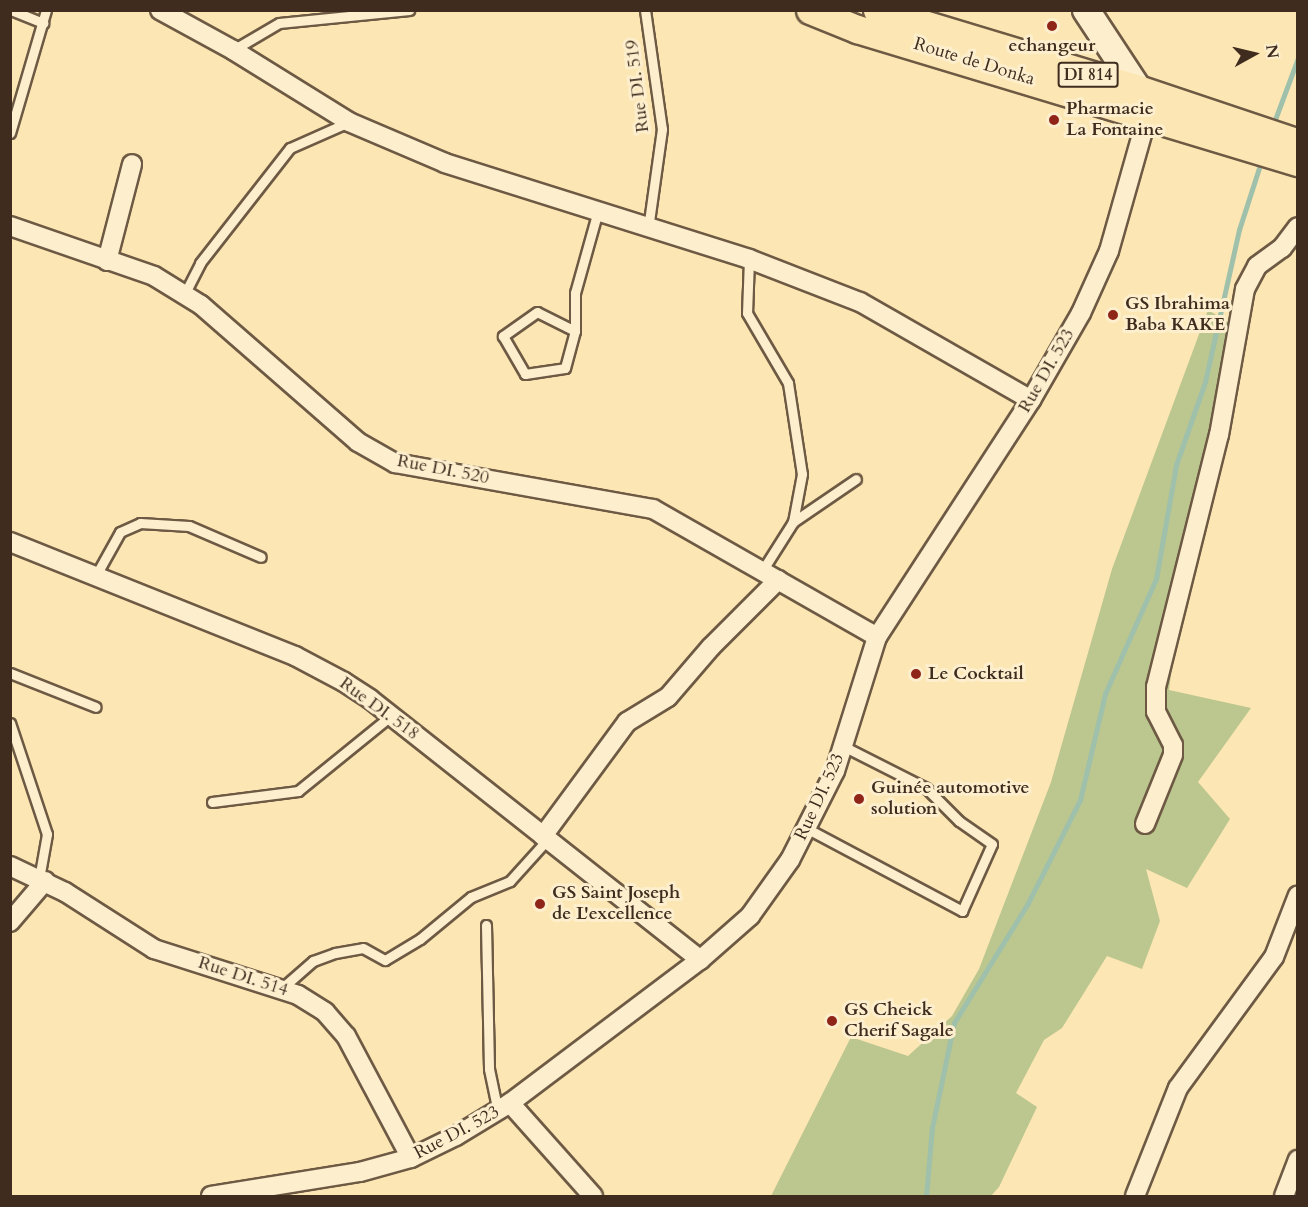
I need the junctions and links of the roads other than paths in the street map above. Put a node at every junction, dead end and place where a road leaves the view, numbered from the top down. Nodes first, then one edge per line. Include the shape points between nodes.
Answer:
1 (11, 10) edge
2 (46, 10) edge
3 (160, 10) edge
4 (409, 10) edge
5 (645, 10) edge
6 (810, 10) edge
7 (877, 10) edge
8 (1086, 10) edge
9 (43, 23) junction
10 (922, 36) junction
11 (233, 50) junction
12 (1138, 89) junction
13 (1147, 117) junction
14 (349, 122) junction
15 (10, 133) edge
16 (1246, 136) junction
17 (1297, 156) edge
18 (132, 164) dead end
19 (597, 214) junction
20 (10, 226) edge
21 (1298, 227) edge
22 (648, 229) junction
23 (749, 259) junction
24 (107, 261) junction
25 (184, 295) junction
26 (575, 332) junction
27 (1031, 400) junction
28 (856, 479) dead end
29 (793, 522) junction
30 (10, 542) edge
31 (261, 557) dead end
32 (762, 571) junction
33 (94, 577) junction
34 (778, 580) junction
35 (877, 637) junction
36 (10, 673) edge
37 (96, 707) dead end
38 (392, 715) junction
39 (10, 723) edge
40 (843, 746) junction
41 (212, 802) dead end
42 (1145, 824) dead end
43 (806, 828) junction
44 (545, 838) junction
45 (10, 866) edge
46 (42, 880) junction
47 (1298, 895) edge
48 (10, 922) edge
49 (486, 925) dead end
50 (700, 960) junction
51 (281, 989) junction
52 (504, 1108) junction
53 (411, 1158) junction
54 (1298, 1160) edge
55 (211, 1197) edge
56 (593, 1197) edge
57 (1135, 1197) edge
58 (1284, 1197) edge

1 - 9 lane
2 - 9 lane
3 - 11 street
4 - 11 lane via 279,23
5 - 22 lane, Rue DI. 519 via 662,129
6 - 10 main road, Route de Donka via 857,28
7 - 10 main road, Route de Donka
8 - 12 main road
9 - 15 lane
10 - 12 main road, Route de Donka / DI 814
10 - 13 main road, Route de Donka / DI 814
11 - 14 street
12 - 13 main road
12 - 16 main road, Route de Donka / DI 814
13 - 16 main road, Route de Donka / DI 814
13 - 27 street, Rue DI. 523 via 1109,251 1081,313
14 - 19 street via 444,163
14 - 25 lane via 290,148 200,263
16 - 17 main road
18 - 24 street
19 - 22 street
19 - 26 lane via 575,293
20 - 24 street, Rue DI. 520
21 - 42 street via 1282,248 1257,266 1245,289 1219,435 1156,687 1156,711 1173,746 1173,755
22 - 23 street
23 - 27 street via 860,302
23 - 29 lane via 747,313 788,383 802,474
24 - 25 street, Rue DI. 520 via 154,276
25 - 32 street, Rue DI. 520 via 239,336 358,442 395,463 653,509
26 - 26 lane via 565,369 525,374 503,336 537,312
27 - 35 street, Rue DI. 523
28 - 29 lane
29 - 32 lane
30 - 33 street, Rue DI. 518
31 - 33 lane via 189,526 141,523 120,532
32 - 34 street, Rue DI. 520
33 - 38 street, Rue DI. 518 via 295,656 344,682
34 - 35 street, Rue DI. 520
34 - 44 street via 668,697 627,722
35 - 40 street, Rue DI. 523
36 - 37 lane
38 - 41 lane via 298,790
38 - 44 street, Rue DI. 518
39 - 46 lane via 47,834
40 - 43 street, Rue DI. 523
40 - 43 lane via 926,788 959,821 992,844 962,910
43 - 50 street, Rue DI. 523 via 790,860 750,916
44 - 50 street, Rue DI. 518
44 - 51 lane via 510,881 471,897 420,939 385,960 363,948 335,953 313,962
45 - 46 street, Rue DI. 514
46 - 48 street
46 - 51 street, Rue DI. 514 via 154,950
47 - 57 street via 1274,957 1178,1088
49 - 52 lane via 489,1069
50 - 52 street, Rue DI. 523
51 - 53 street, Rue DI. 514 via 325,1012 346,1036
52 - 53 street, Rue DI. 523
52 - 56 street
53 - 55 street, Rue DI. 523 via 360,1172
54 - 58 street

